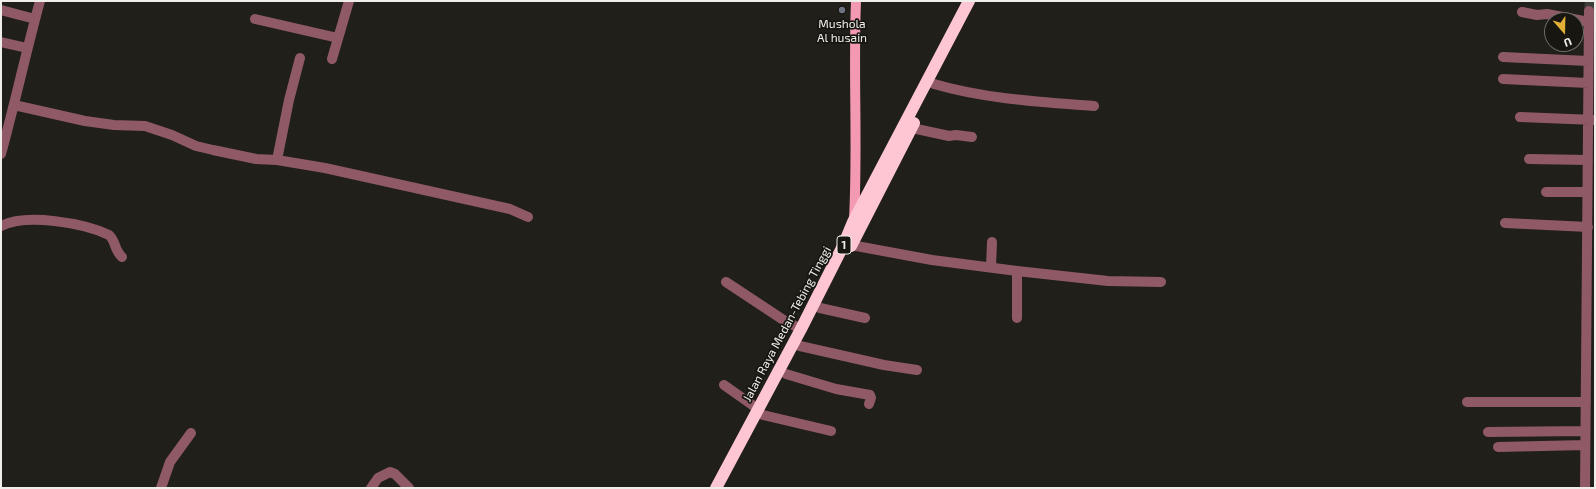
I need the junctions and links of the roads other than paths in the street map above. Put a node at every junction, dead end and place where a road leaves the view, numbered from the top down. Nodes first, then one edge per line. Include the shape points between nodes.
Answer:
1 (40, 1) edge
2 (349, 1) edge
3 (856, 1) edge
4 (969, 1) edge
5 (976, 1) edge
6 (1, 10) edge
7 (1590, 11) tunnel mouth
8 (1522, 12) dead end
9 (35, 19) junction
10 (255, 19) dead end
11 (1591, 28) edge
12 (338, 38) junction
13 (1, 42) edge
14 (27, 48) junction
15 (300, 58) dead end
16 (1503, 58) dead end
17 (332, 59) dead end
18 (1591, 63) edge
19 (1502, 79) dead end
20 (1591, 80) edge
21 (934, 84) junction
22 (14, 105) junction
23 (1094, 106) dead end
24 (1592, 116) edge
25 (1520, 117) dead end
26 (912, 128) junction
27 (972, 138) dead end
28 (1, 154) edge
29 (1529, 158) dead end
30 (277, 160) junction
31 (1588, 160) junction
32 (1591, 174) edge
33 (1590, 190) edge
34 (1546, 192) dead end
35 (860, 198) junction
36 (528, 217) dead end
37 (1505, 223) dead end
38 (857, 224) junction
39 (1, 226) edge
40 (1590, 232) edge
41 (992, 242) dead end
42 (851, 245) junction
43 (122, 257) dead end
44 (991, 267) junction
45 (1017, 271) junction
46 (726, 282) dead end
47 (1161, 282) dead end
48 (820, 308) junction
49 (865, 318) dead end
50 (1017, 318) dead end
51 (801, 329) junction
52 (800, 346) junction
53 (917, 370) dead end
54 (1590, 370) edge
55 (786, 374) junction
56 (724, 385) dead end
57 (1589, 399) edge
58 (1467, 402) dead end
59 (869, 404) dead end
60 (761, 412) junction
61 (831, 431) dead end
62 (1585, 431) junction
63 (1488, 432) dead end
64 (191, 433) dead end
65 (1585, 445) junction
66 (1498, 447) dead end
67 (161, 488) edge
68 (370, 488) edge
69 (409, 488) edge
70 (716, 488) edge
71 (724, 488) edge
72 (1585, 488) edge

1 - 9 street
2 - 12 street
3 - 35 main road
4 - 35 highway, Jalan Raya Medan-Tebing Tinggi / 1
5 - 21 highway, Jalan Raya Medan-Tebing Tinggi / 1
6 - 9 street
7 - 11 street
8 - 11 street via 1552,15
9 - 14 street
10 - 12 street
11 - 18 street
12 - 17 street
13 - 14 street
14 - 22 street
15 - 30 street
16 - 18 street
18 - 20 street
19 - 20 street
20 - 24 street
21 - 23 street via 978,94
21 - 26 highway, Jalan Raya Medan-Tebing Tinggi / 1
22 - 28 street
22 - 30 street via 108,124 146,126 196,146 256,159
24 - 25 street
24 - 31 street
26 - 27 street
26 - 38 highway, Jalan Raya Medan-Tebing Tinggi / 1
29 - 31 street
30 - 36 street via 463,197 510,209
31 - 32 street
32 - 33 street
33 - 34 street
33 - 40 street
35 - 38 highway, Jalan Raya Medan-Tebing Tinggi / 1
37 - 40 street
38 - 42 highway, Jalan Raya Medan-Tebing Tinggi / 1
38 - 51 highway, Jalan Raya Medan-Tebing Tinggi / 1
39 - 43 street via 26,220 80,225 109,235 116,251
40 - 54 street
41 - 44 street
42 - 44 street via 932,260
42 - 48 highway, Jalan Raya Medan-Tebing Tinggi / 1
44 - 45 street
45 - 47 street via 1108,281
45 - 50 street
46 - 51 street
48 - 49 street
48 - 52 highway, Jalan Raya Medan-Tebing Tinggi / 1
51 - 60 highway, Jalan Raya Medan-Tebing Tinggi / 1
52 - 53 street
52 - 55 highway, Jalan Raya Medan-Tebing Tinggi / 1
54 - 57 street
55 - 59 street via 836,389 870,395
55 - 60 highway, Jalan Raya Medan-Tebing Tinggi / 1
56 - 60 street
57 - 58 street
57 - 62 street
60 - 61 street
60 - 70 highway, Jalan Raya Medan-Tebing Tinggi / 1
60 - 71 highway, Jalan Raya Medan-Tebing Tinggi / 1
62 - 63 street
62 - 65 street
64 - 67 street via 170,462
65 - 66 street
65 - 72 street
68 - 69 street via 378,478 390,472

